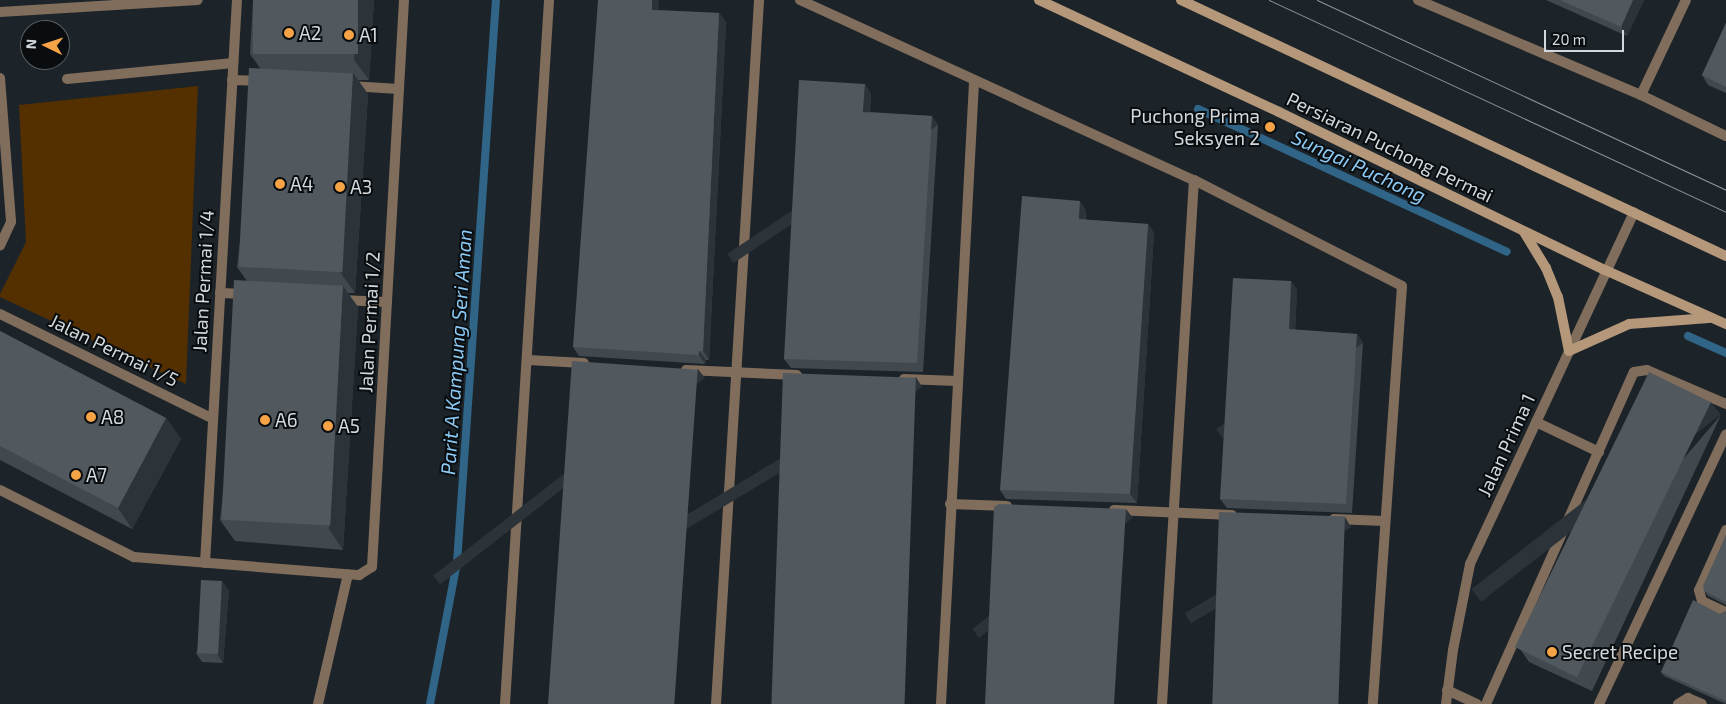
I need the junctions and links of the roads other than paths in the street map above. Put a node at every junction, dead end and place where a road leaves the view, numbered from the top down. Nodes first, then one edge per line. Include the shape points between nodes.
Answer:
1 (198, 0) edge
2 (237, 0) edge
3 (404, 0) edge
4 (549, 0) edge
5 (759, 0) edge
6 (800, 0) edge
7 (1039, 0) edge
8 (1181, 0) edge
9 (1418, 0) edge
10 (1686, 0) edge
11 (1437, 4) edge
12 (0, 12) edge
13 (233, 63) junction
14 (0, 78) edge
15 (67, 79) dead end
16 (232, 80) junction
17 (271, 82) edge
18 (974, 82) junction
19 (340, 86) edge
20 (399, 89) junction
21 (1641, 95) junction
22 (1726, 136) edge
23 (1194, 180) junction
24 (1634, 212) junction
25 (1524, 231) junction
26 (0, 246) edge
27 (1726, 256) edge
28 (1605, 270) junction
29 (220, 293) junction
30 (259, 295) edge
31 (328, 299) edge
32 (388, 302) junction
33 (0, 314) edge
34 (1713, 318) junction
35 (1726, 324) edge
36 (1570, 351) junction
37 (528, 360) junction
38 (595, 364) edge
39 (672, 369) edge
40 (739, 373) junction
41 (808, 376) edge
42 (888, 378) edge
43 (958, 381) junction
44 (1726, 404) edge
45 (213, 419) junction
46 (1536, 422) junction
47 (1726, 434) edge
48 (1599, 452) junction
49 (0, 490) edge
50 (950, 504) junction
51 (1018, 507) edge
52 (1105, 510) edge
53 (1173, 513) junction
54 (1240, 516) edge
55 (1318, 519) edge
56 (1385, 521) junction
57 (1726, 530) edge
58 (205, 563) junction
59 (348, 574) junction
60 (1726, 612) edge
61 (1447, 690) junction
62 (318, 704) edge
63 (505, 704) edge
64 (716, 704) edge
65 (941, 704) edge
66 (1162, 704) edge
67 (1373, 704) edge
68 (1446, 704) edge
69 (1477, 704) edge
70 (1486, 704) edge
71 (1599, 704) edge
72 (1678, 704) edge
73 (1702, 704) edge

1 - 12 street
2 - 13 street, Jalan Permai 1/4
3 - 20 street, Jalan Permai 1/2
4 - 37 street
5 - 40 street
6 - 18 street
7 - 25 main road, Persiaran Puchong Permai
8 - 24 main road
9 - 11 street
10 - 21 street
11 - 21 street
13 - 15 street
13 - 16 street, Jalan Permai 1/4
14 - 26 street via 11,222
16 - 17 street
16 - 29 street, Jalan Permai 1/4
18 - 23 street
18 - 43 street
19 - 20 street
20 - 32 street, Jalan Permai 1/2
21 - 22 street
23 - 53 street
23 - 56 street via 1402,286
24 - 27 main road
24 - 28 street, Jalan Prima 1
25 - 28 main road, Persiaran Puchong Permai
25 - 36 main road via 1546,268 1558,297
28 - 34 main road, Persiaran Puchong Permai
28 - 36 street, Jalan Prima 1
29 - 30 street
29 - 45 street, Jalan Permai 1/4
31 - 32 street
32 - 59 street, Jalan Permai 1/2 via 372,567 359,575
33 - 45 street, Jalan Permai 1/5
34 - 35 main road, Persiaran Puchong Permai
34 - 36 main road via 1629,324
36 - 46 street, Jalan Prima 1
37 - 38 street
37 - 63 street
39 - 40 street
40 - 41 street
40 - 64 street
42 - 43 street
43 - 50 street
44 - 48 street via 1648,370 1634,372
45 - 58 street, Jalan Permai 1/4
46 - 48 street
46 - 61 street, Jalan Prima 1 via 1470,564
47 - 71 street
48 - 70 street
49 - 58 street, Jalan Permai 1/2 via 134,558
50 - 51 street
50 - 65 street
52 - 53 street
53 - 54 street
53 - 66 street
55 - 56 street
56 - 67 street
57 - 60 street via 1699,590 1702,601
58 - 59 street, Jalan Permai 1/2
59 - 62 street
61 - 68 street, Jalan Prima 1
61 - 69 street
72 - 73 street via 1688,698

